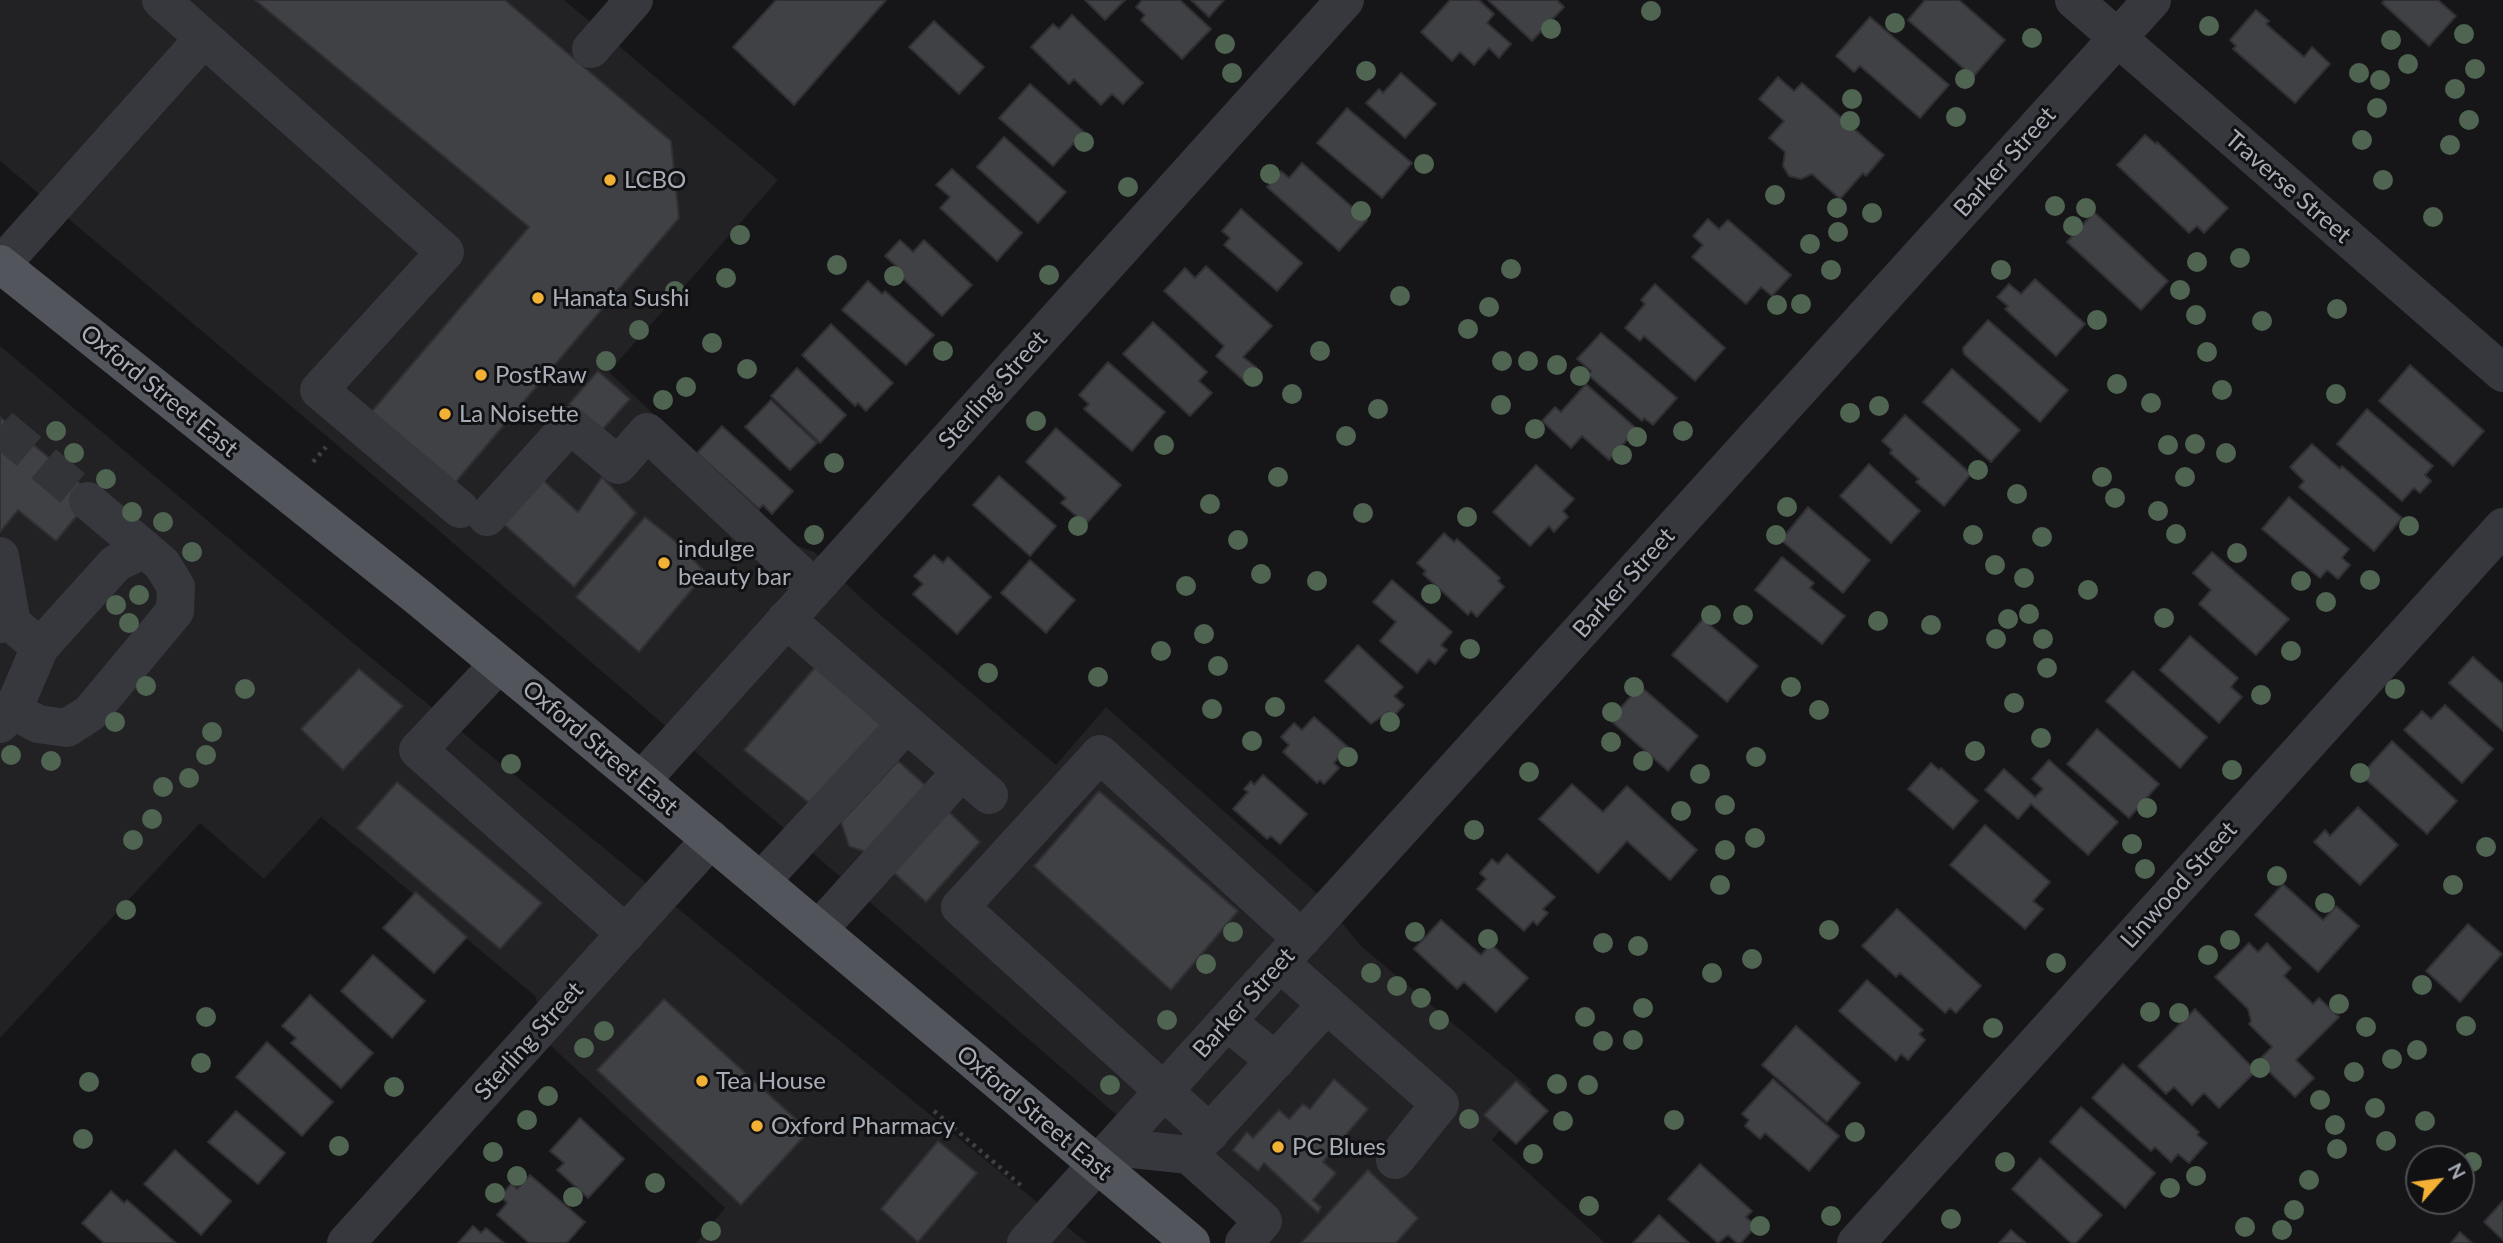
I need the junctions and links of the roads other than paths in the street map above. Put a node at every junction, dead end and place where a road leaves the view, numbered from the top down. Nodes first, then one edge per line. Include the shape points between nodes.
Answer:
1 (161, 0) edge
2 (634, 0) edge
3 (1345, 0) edge
4 (2074, 0) edge
5 (2152, 0) edge
6 (204, 38) junction
7 (2117, 39) junction
8 (590, 49) dead end
9 (1, 265) edge
10 (2503, 373) edge
11 (88, 501) tunnel mouth
12 (2503, 527) edge
13 (145, 549) junction
14 (0, 556) edge
15 (814, 588) junction
16 (786, 619) junction
17 (4, 620) edge
18 (40, 647) junction
19 (499, 664) junction
20 (6, 717) edge
21 (906, 723) junction
22 (641, 780) junction
23 (711, 839) junction
24 (761, 881) junction
25 (818, 930) junction
26 (626, 934) junction
27 (1291, 951) junction
28 (1327, 1004) junction
29 (1227, 1022) junction
30 (1276, 1061) junction
31 (1163, 1092) junction
32 (1200, 1144) junction
33 (1105, 1156) junction
34 (1395, 1160) dead end
35 (346, 1243) edge
36 (1026, 1243) edge
37 (1191, 1243) edge
38 (1244, 1243) edge
39 (1856, 1243) edge

1 - 6 street
2 - 8 street
3 - 15 street, Sterling Street
4 - 7 street, Traverse Street
5 - 7 street, Barker Street
6 - 9 street
6 - 15 street via 445,252 319,390 473,513 570,425 618,465 647,432
7 - 10 street, Traverse Street
7 - 27 street, Barker Street
9 - 19 main road, Oxford Street East
11 - 13 street
12 - 39 street, Linwood Street
13 - 18 street via 116,563
13 - 20 street via 162,564 176,587 175,611 90,713 67,728
14 - 17 street
15 - 16 street, Sterling Street
16 - 21 street
16 - 22 street, Sterling Street
17 - 18 street
18 - 20 street
19 - 22 main road, Oxford Street East
19 - 26 street via 418,750
21 - 24 street
21 - 25 street via 975,784
22 - 23 main road, Oxford Street East
23 - 24 main road, Oxford Street East
23 - 26 street, Sterling Street
24 - 25 main road, Oxford Street East
25 - 33 main road, Oxford Street East
26 - 35 street, Sterling Street
27 - 28 street
27 - 29 street, Barker Street
27 - 31 street via 1100,754 978,887 960,907
28 - 30 street
28 - 34 street via 1440,1104
29 - 30 street
29 - 31 street, Barker Street
30 - 32 street
31 - 32 street
31 - 33 street, Barker Street
32 - 33 street
32 - 38 street via 1263,1221
33 - 36 street, Barker Street
33 - 37 main road, Oxford Street East

